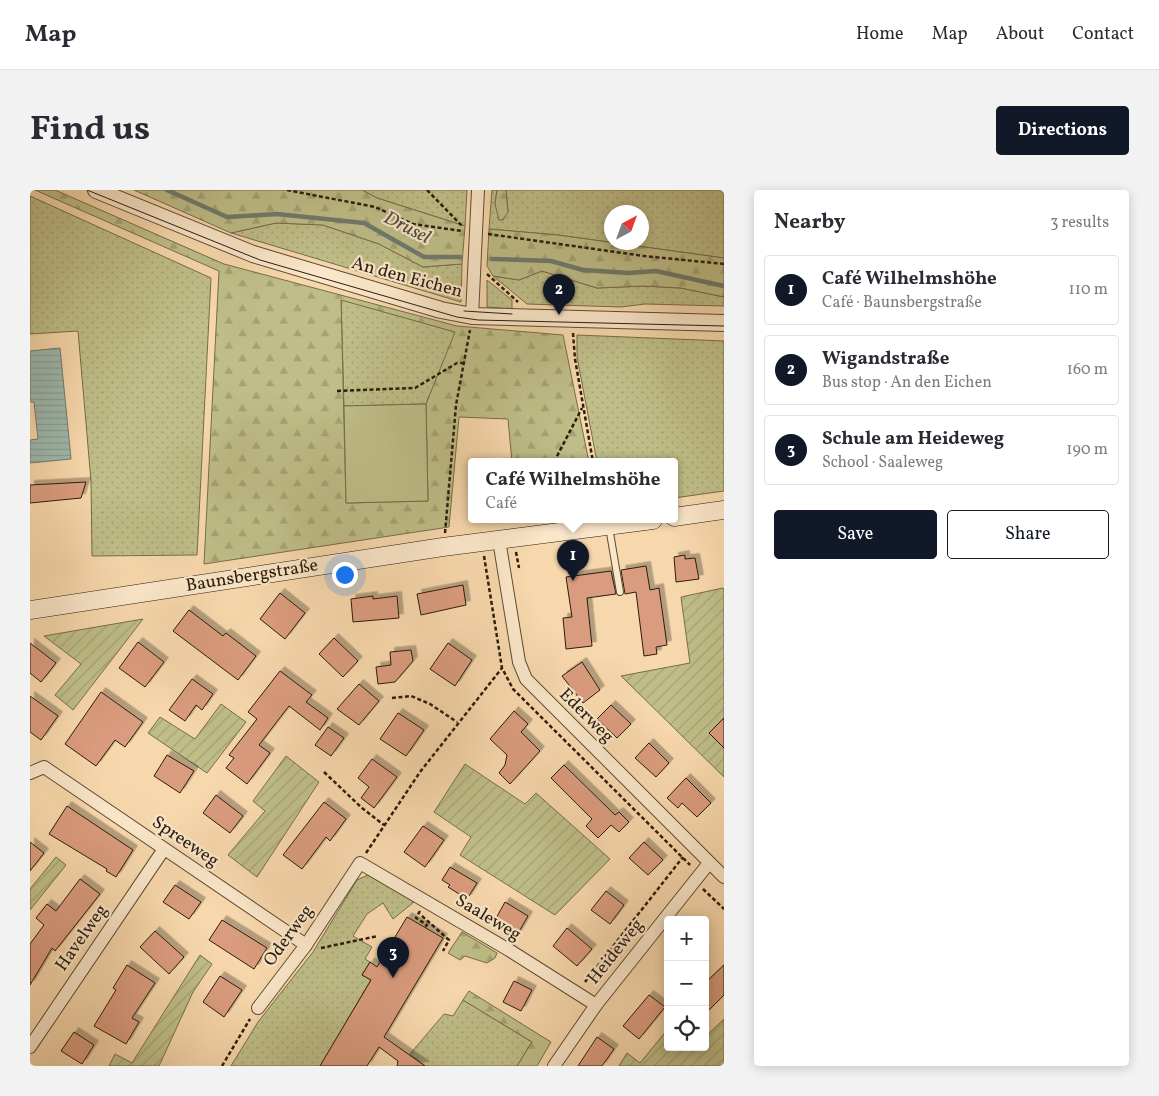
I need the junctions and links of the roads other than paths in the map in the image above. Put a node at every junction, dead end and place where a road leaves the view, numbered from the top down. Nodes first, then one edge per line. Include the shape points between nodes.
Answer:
1 (96, 190) edge
2 (478, 190) edge
3 (472, 316) junction
4 (724, 323) edge
5 (724, 510) edge
6 (678, 516) edge
7 (630, 523) edge
8 (609, 526) junction
9 (499, 540) junction
10 (620, 592) dead end
11 (30, 610) edge
12 (30, 773) edge
13 (164, 849) junction
14 (360, 863) joint
15 (710, 863) junction
16 (724, 877) edge
17 (306, 945) junction
18 (596, 1005) junction
19 (258, 1008) road end
20 (30, 1047) edge
21 (554, 1066) edge

1 - 3 street, An den Eichen via 253,254 441,310
2 - 3 street
3 - 4 street, An den Eichen
5 - 6 main road
7 - 8 main road, Baunsbergstraße
8 - 9 main road, Baunsbergstraße
8 - 10 lane
9 - 11 main road, Baunsbergstraße
9 - 15 street, Ederweg via 519,662 526,679
12 - 13 street, Spreeweg via 44,767
13 - 17 street, Spreeweg
13 - 20 street, Havelweg
14 - 17 street, Oderweg
14 - 18 street, Saaleweg
15 - 16 street, Ederweg
15 - 18 street, Heideweg
17 - 19 street, Oderweg
18 - 21 street, Heideweg

